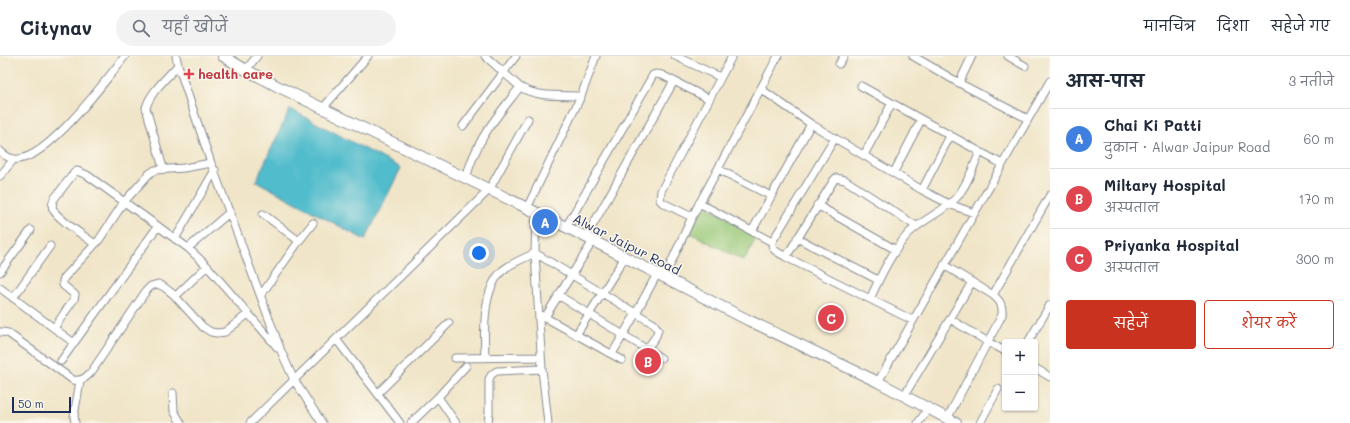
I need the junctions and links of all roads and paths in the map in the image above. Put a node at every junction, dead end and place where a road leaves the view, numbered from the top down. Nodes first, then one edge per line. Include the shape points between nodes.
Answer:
1 (125, 56) edge
2 (176, 56) edge
3 (223, 56) edge
4 (257, 56) edge
5 (368, 56) edge
6 (516, 56) edge
7 (596, 56) edge
8 (676, 56) edge
9 (732, 56) edge
10 (778, 56) edge
11 (844, 56) edge
12 (913, 56) edge
13 (972, 56) edge
14 (1009, 56) edge
15 (487, 57) edge
16 (839, 64) dead end
17 (178, 65) junction
18 (1025, 66) dead end
19 (246, 70) junction
20 (504, 73) junction
21 (720, 77) junction
22 (674, 81) junction
23 (959, 83) junction
24 (1049, 84) edge
25 (860, 86) dead end
26 (520, 87) junction
27 (761, 89) junction
28 (581, 96) junction
29 (708, 99) junction
30 (892, 103) junction
31 (324, 108) junction
32 (528, 119) dead end
33 (1028, 119) junction
34 (921, 120) junction
35 (811, 124) junction
36 (463, 126) dead end
37 (950, 136) junction
38 (835, 138) junction
39 (0, 151) edge
40 (980, 152) junction
41 (864, 155) junction
42 (14, 159) junction
43 (1002, 164) junction
44 (213, 166) junction
45 (163, 168) junction
46 (718, 169) junction
47 (894, 172) junction
48 (0, 176) edge
49 (466, 179) junction
50 (489, 190) junction
51 (922, 190) junction
52 (1050, 195) edge
53 (771, 196) junction
54 (124, 202) junction
55 (699, 203) junction
56 (949, 204) junction
57 (817, 205) junction
58 (532, 210) junction
59 (230, 212) junction
60 (974, 213) junction
61 (263, 214) dead end
62 (692, 217) junction
63 (314, 223) dead end
64 (158, 226) junction
65 (916, 226) junction
66 (566, 227) junction
67 (31, 230) dead end
68 (752, 231) junction
69 (798, 238) junction
70 (176, 239) junction
71 (589, 239) junction
72 (299, 241) junction
73 (772, 242) junction
74 (95, 244) junction
75 (50, 246) dead end
76 (188, 248) junction
77 (896, 250) junction
78 (535, 253) junction
79 (786, 257) junction
80 (625, 258) junction
81 (944, 265) junction
82 (207, 266) junction
83 (0, 272) edge
84 (572, 274) junction
85 (661, 276) junction
86 (878, 280) junction
87 (972, 282) junction
88 (0, 288) edge
89 (603, 292) junction
90 (179, 293) dead end
91 (261, 295) junction
92 (558, 295) junction
93 (993, 295) junction
94 (13, 298) junction
95 (870, 299) junction
96 (1050, 305) edge
97 (636, 313) junction
98 (248, 314) junction
99 (589, 314) junction
100 (542, 315) junction
101 (950, 319) junction
102 (912, 320) junction
103 (450, 323) dead end
104 (54, 328) junction
105 (0, 332) edge
106 (576, 335) junction
107 (623, 335) junction
108 (336, 339) junction
109 (1030, 339) edge
110 (74, 342) junction
111 (988, 342) junction
112 (1002, 349) edge
113 (647, 350) junction
114 (281, 351) junction
115 (612, 354) junction
116 (455, 358) dead end
117 (485, 358) junction
118 (541, 358) junction
119 (661, 358) dead end
120 (62, 360) dead end
121 (622, 360) dead end
122 (466, 366) dead end
123 (542, 369) junction
124 (1038, 370) edge
125 (1050, 377) edge
126 (294, 380) junction
127 (80, 381) junction
128 (878, 382) junction
129 (998, 389) dead end
130 (173, 393) dead end
131 (378, 393) junction
132 (904, 396) junction
133 (438, 397) junction
134 (928, 408) junction
135 (952, 421) edge
136 (75, 423) edge
137 (181, 423) edge
138 (250, 423) edge
139 (322, 423) edge
140 (400, 423) edge
141 (412, 423) edge
142 (456, 423) edge
143 (488, 423) edge
144 (548, 423) edge
145 (918, 423) edge
146 (980, 423) edge

1 - 42 street via 60,134 30,156 20,160
2 - 17 street
3 - 19 main road, Alwar Jaipur Road
4 - 19 street
5 - 31 street
6 - 20 street
7 - 28 street
8 - 21 street
9 - 21 street
10 - 27 street
11 - 16 street
12 - 23 street
13 - 23 street
14 - 18 street
15 - 20 street
17 - 44 street
17 - 45 street via 155,92 146,108
19 - 31 main road, Alwar Jaipur Road
20 - 26 street
20 - 36 street
21 - 29 street
22 - 29 street
22 - 66 street via 659,74 651,78
22 - 71 street
23 - 33 street
24 - 33 street
25 - 30 street
26 - 28 street via 539,95
26 - 49 street via 482,137
27 - 35 street
27 - 46 street
28 - 58 street
29 - 62 street via 660,197 663,203
30 - 34 street
30 - 41 street
31 - 49 main road, Alwar Jaipur Road
32 - 50 street
33 - 43 street
34 - 37 street
34 - 47 street
35 - 38 street
35 - 53 street
37 - 40 street
37 - 51 street
38 - 41 street
38 - 73 street
39 - 42 street
40 - 43 street
40 - 56 street via 962,190
41 - 47 street
42 - 48 street
43 - 60 street
44 - 45 street
44 - 59 street
44 - 70 street
45 - 54 street via 149,174
46 - 53 street
46 - 55 street
47 - 51 street
49 - 50 main road, Alwar Jaipur Road
50 - 58 main road, Alwar Jaipur Road
50 - 108 street
51 - 56 street
52 - 93 street
53 - 68 street
54 - 64 street
54 - 74 street
54 - 74 street via 87,175 77,171 54,200 52,209 56,214
55 - 62 street
55 - 68 street
56 - 60 street
56 - 65 street
57 - 65 street via 834,180 840,178
57 - 69 street
57 - 77 street
58 - 66 main road, Alwar Jaipur Road
58 - 78 street
59 - 76 street
59 - 91 street
60 - 81 street
61 - 72 street
62 - 85 street
63 - 72 street
64 - 70 street
64 - 110 street
65 - 77 street
66 - 71 main road, Alwar Jaipur Road
67 - 83 street
68 - 73 street
69 - 79 street
69 - 86 street
70 - 76 street
71 - 80 main road, Alwar Jaipur Road
71 - 84 street
72 - 91 street
73 - 79 street via 774,250
74 - 104 street via 62,281 75,295
75 - 94 street
76 - 82 street
77 - 86 street
78 - 84 street
78 - 100 street
78 - 117 street via 502,270 491,287 484,326
79 - 95 street
80 - 85 main road, Alwar Jaipur Road
80 - 89 street
81 - 87 street
81 - 102 street
82 - 90 street
82 - 98 street
84 - 89 street
84 - 92 street
85 - 97 street
85 - 128 main road, Alwar Jaipur Road
86 - 95 street
87 - 93 street
87 - 101 street
88 - 94 street
89 - 97 street
89 - 99 street
91 - 114 street
92 - 99 street
92 - 100 street
93 - 111 street via 1003,307 1002,315
94 - 104 street
95 - 102 street
96 - 109 street
97 - 107 street
97 - 113 street via 654,324 658,330
98 - 114 street
98 - 127 street via 225,332 211,332 203,328 164,287 158,284 151,286 92,371
99 - 106 street
99 - 107 street
100 - 106 street
100 - 118 street
101 - 111 street
101 - 132 street
102 - 128 street
103 - 131 street
104 - 110 street
105 - 127 street via 8,333 73,380
106 - 115 street
107 - 113 street
107 - 115 street
108 - 126 street
108 - 131 street
110 - 120 street
111 - 112 street
111 - 135 street
113 - 119 street
114 - 126 street
115 - 121 street
116 - 117 street
117 - 118 street
118 - 123 street
122 - 133 street
123 - 143 street via 501,371 492,374 489,379
123 - 144 street
124 - 125 street
126 - 138 street
126 - 139 street
127 - 136 street
128 - 132 main road, Alwar Jaipur Road
129 - 146 street
130 - 137 street via 174,411
131 - 140 street
132 - 134 main road, Alwar Jaipur Road
133 - 141 street
133 - 142 street
134 - 135 main road, Alwar Jaipur Road
134 - 145 street

